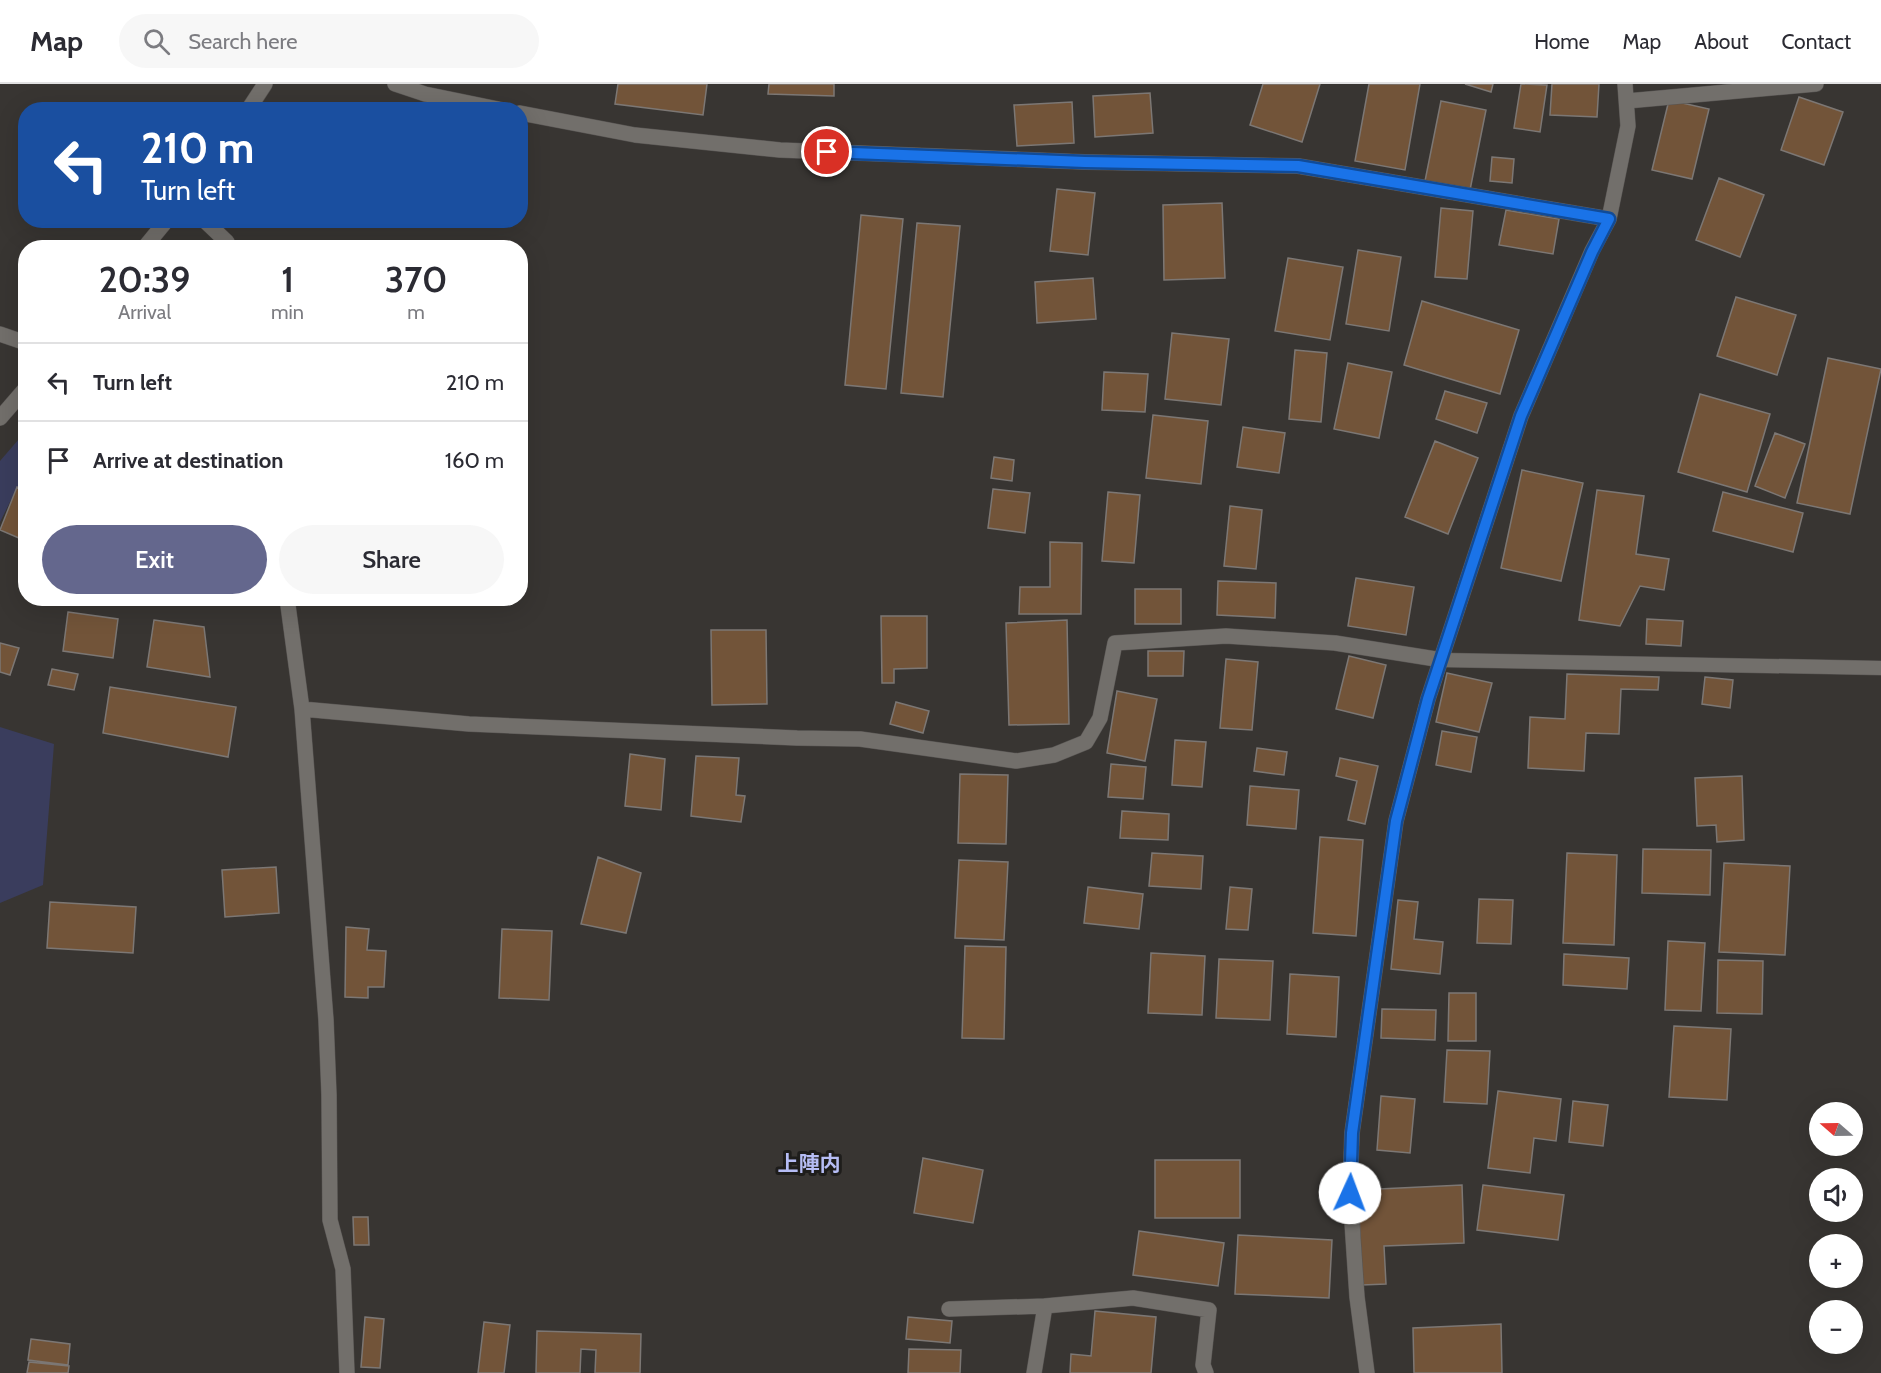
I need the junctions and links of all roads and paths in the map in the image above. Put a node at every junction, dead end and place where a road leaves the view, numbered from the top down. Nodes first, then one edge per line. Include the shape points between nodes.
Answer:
1 (264, 84) edge
2 (395, 84) edge
3 (1625, 84) edge
4 (1816, 84) edge
5 (1627, 101) junction
6 (253, 102) edge
7 (464, 102) edge
8 (528, 115) edge
9 (1609, 219) junction
10 (160, 228) edge
11 (212, 228) edge
12 (151, 240) edge
13 (225, 240) edge
14 (0, 334) edge
15 (18, 340) edge
16 (18, 397) edge
17 (0, 418) edge
18 (288, 606) edge
19 (1442, 660) junction
20 (1881, 668) edge
21 (302, 709) junction
22 (1045, 1306) junction
23 (949, 1309) dead end
24 (347, 1373) edge
25 (1034, 1373) edge
26 (1206, 1373) edge
27 (1367, 1373) edge

1 - 6 street
2 - 7 street
3 - 5 street
4 - 5 street
5 - 9 street via 1628,126
8 - 9 street via 635,135 780,150 1298,166
9 - 19 street via 1521,416
10 - 12 street
11 - 13 street
14 - 15 street
16 - 17 street
18 - 21 street
19 - 20 lane
19 - 21 street via 1335,643 1226,636 1114,643 1100,718 1086,742 1054,755 1016,761 860,739 469,724
19 - 27 street via 1396,821 1352,1133 1350,1193
21 - 24 street via 326,1020 330,1220 343,1269
22 - 23 street
22 - 25 street
22 - 26 street via 1133,1298 1209,1310 1203,1365

